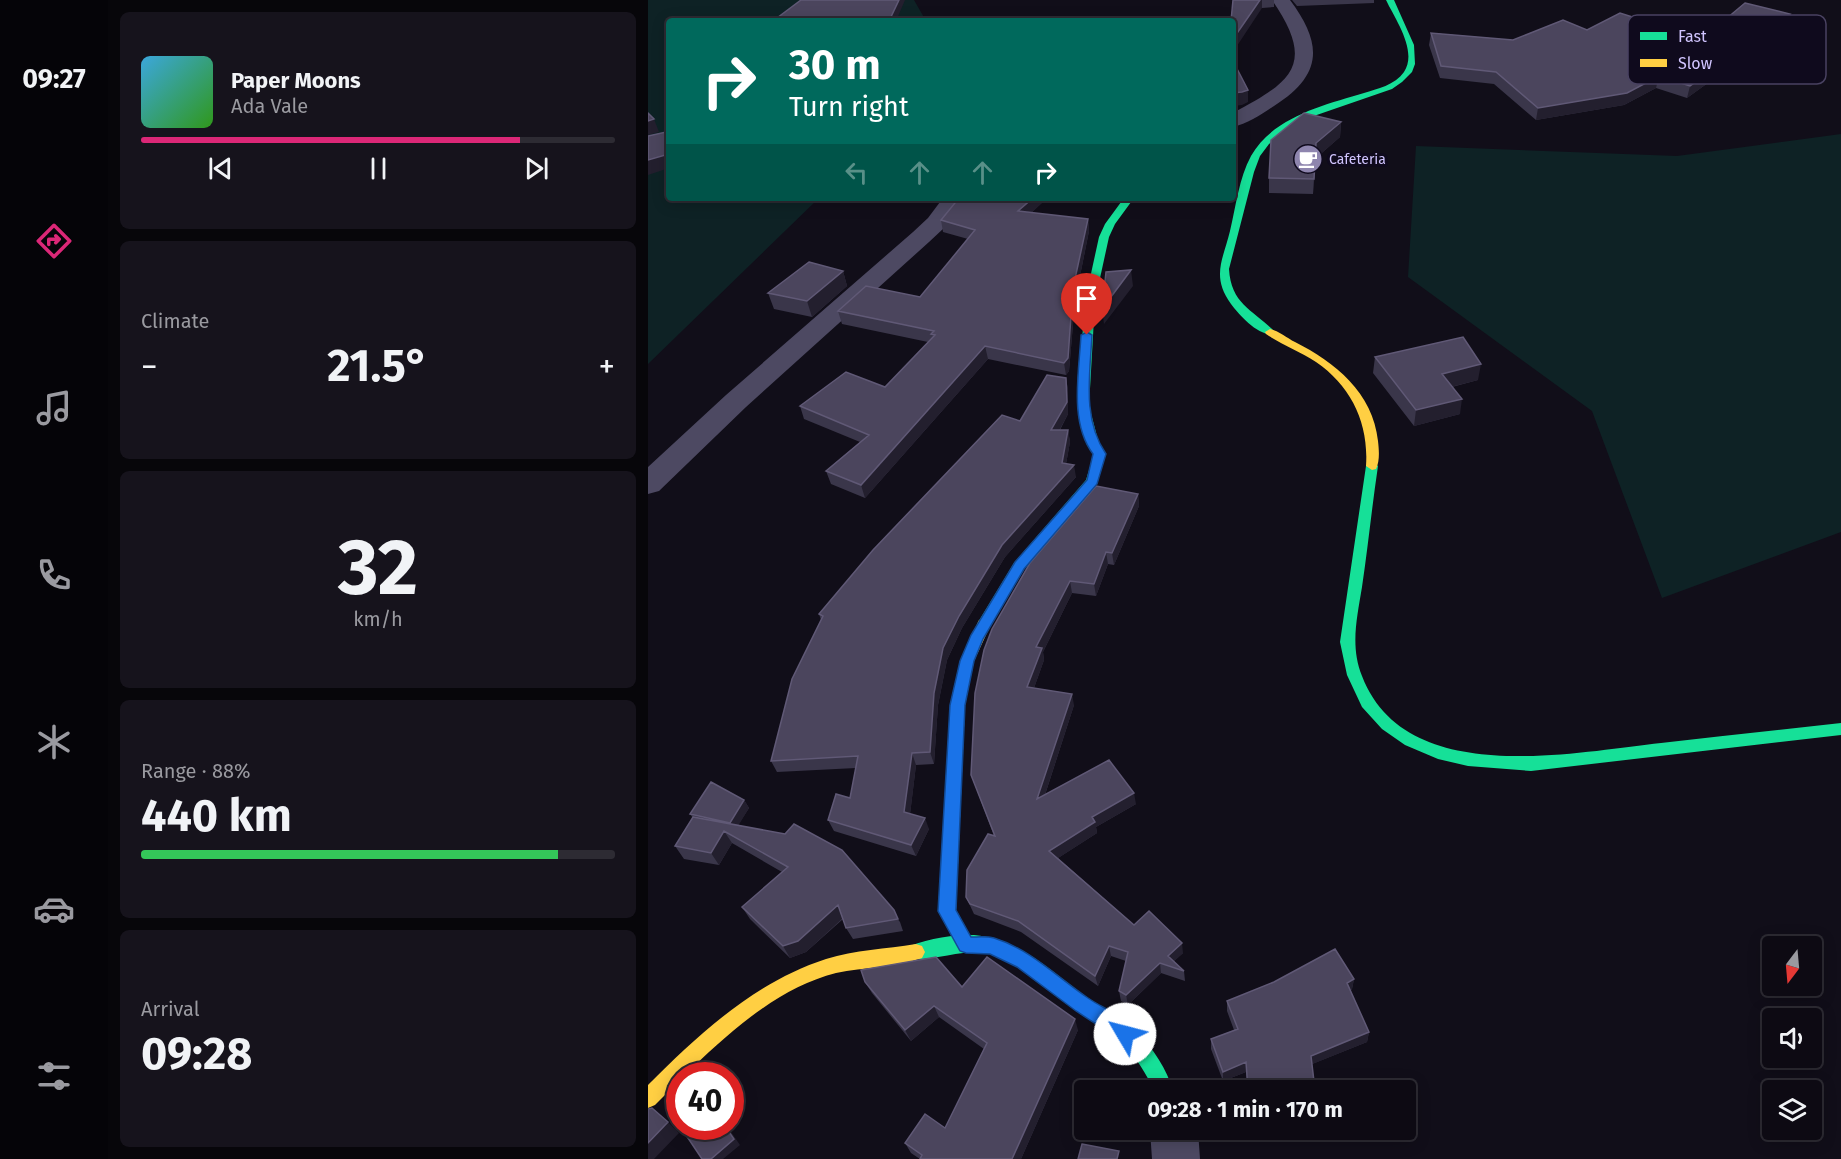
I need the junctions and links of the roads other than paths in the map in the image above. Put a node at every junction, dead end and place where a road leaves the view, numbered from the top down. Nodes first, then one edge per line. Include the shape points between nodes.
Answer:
1 (1281, 0) edge
2 (1390, 0) edge
3 (1236, 119) edge
4 (953, 201) edge
5 (1126, 201) edge
6 (648, 484) edge
7 (1841, 729) edge
8 (966, 945) junction
9 (1160, 1080) edge
10 (648, 1098) edge
11 (1175, 1140) edge
12 (1176, 1159) edge

1 - 3 street via 1301,30 1304,65 1281,93
2 - 7 main road via 1413,60 1408,73 1393,86 1292,122 1268,140 1255,157 1224,270 1230,294 1247,317 1336,373 1352,389 1369,420 1374,454 1347,640 1348,658 1360,693 1389,726 1408,740 1455,760 1506,766
4 - 6 street via 929,230
5 - 8 main road via 1104,237 1090,301 1083,406 1093,445 1100,454 1092,481 1019,566 976,639 961,685 947,911
8 - 9 main road via 992,945 1023,960 1082,1005 1112,1022 1138,1046
8 - 10 main road via 827,968 795,979 729,1020
11 - 12 street

